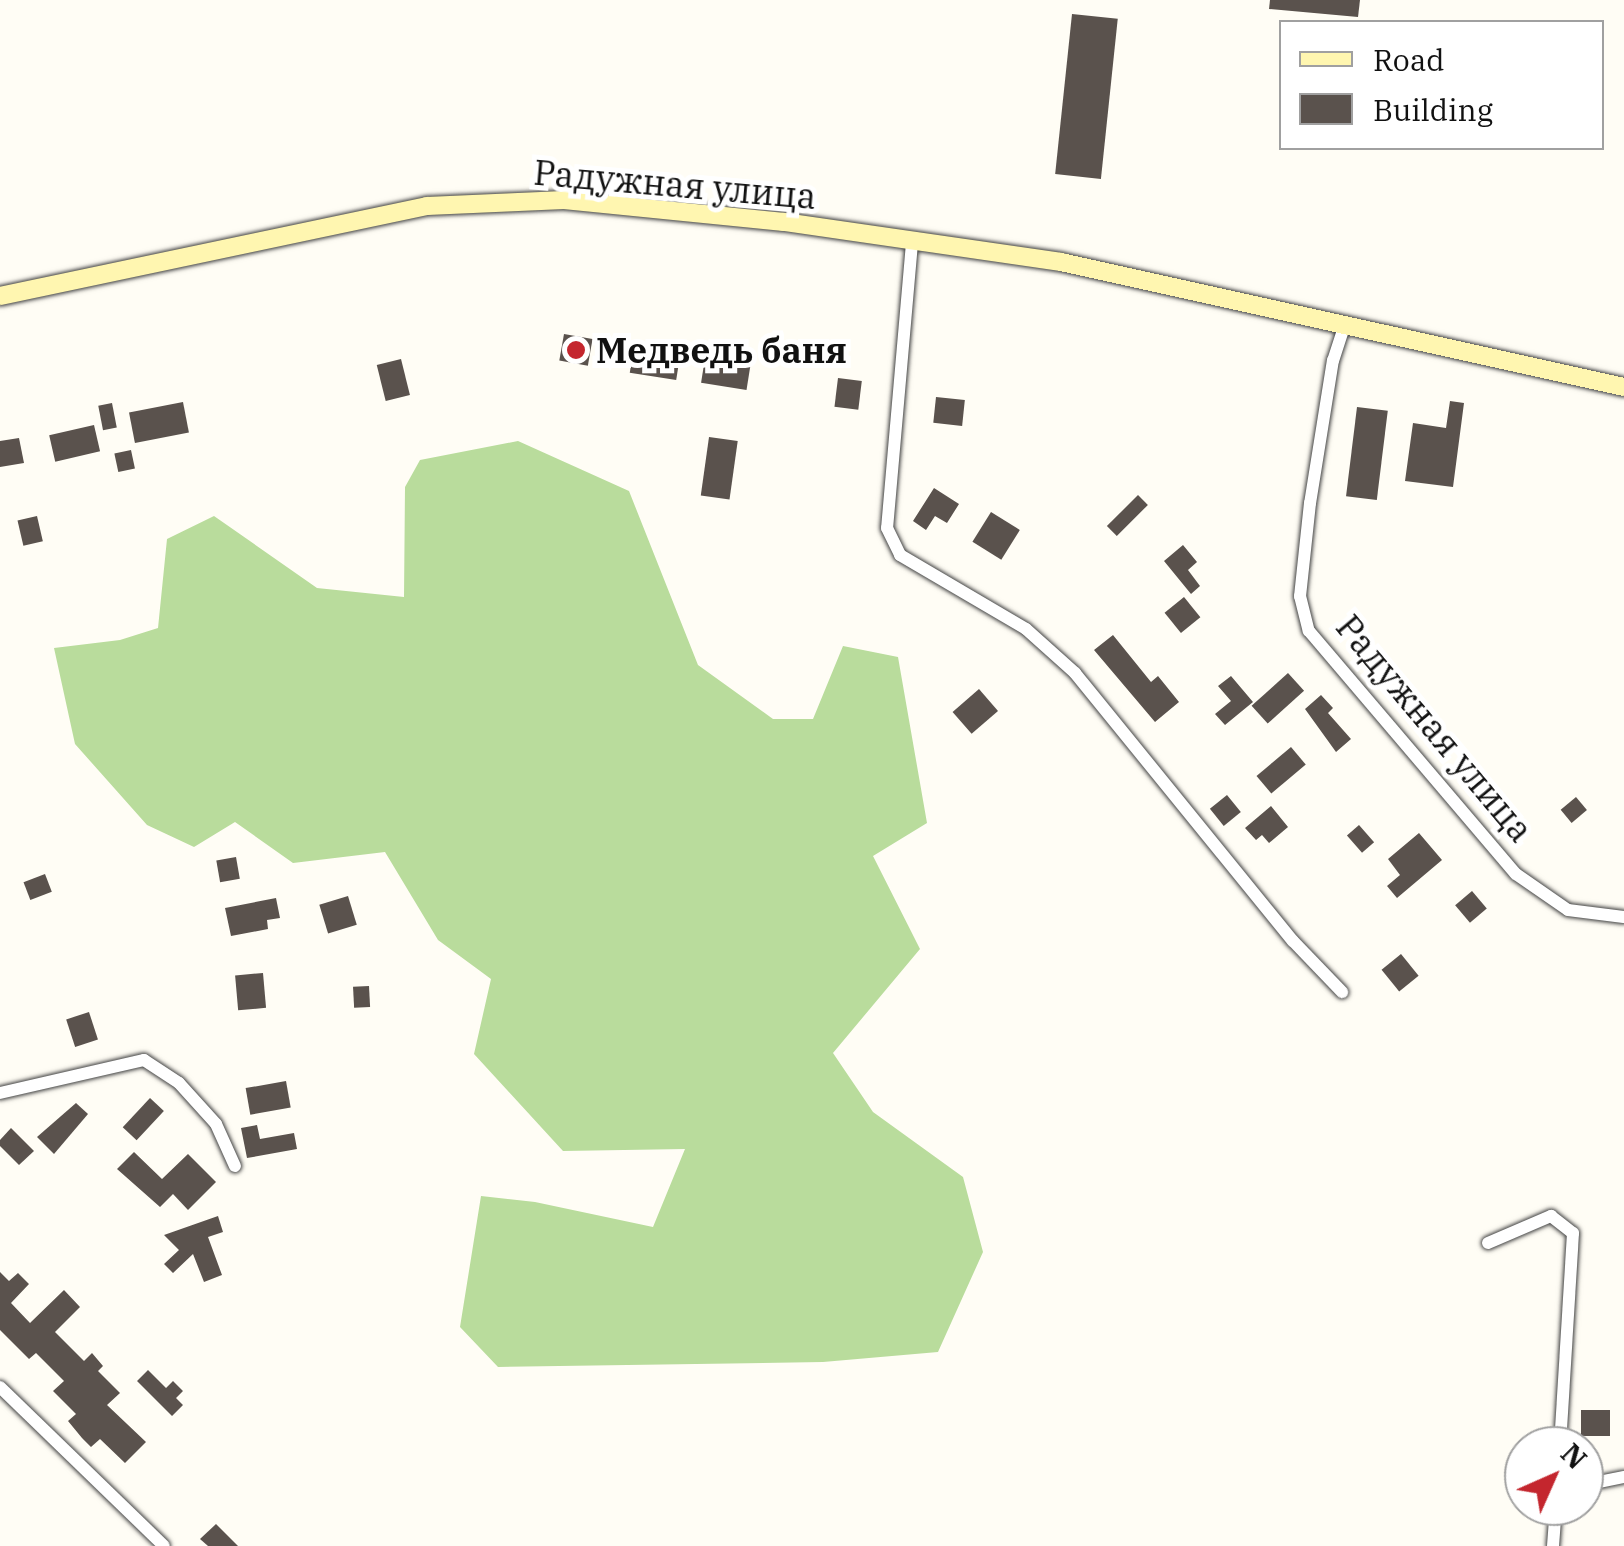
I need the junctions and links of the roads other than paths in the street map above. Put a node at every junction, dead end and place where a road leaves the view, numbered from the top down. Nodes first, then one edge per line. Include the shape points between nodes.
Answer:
1 (912, 243) junction
2 (0, 296) edge
3 (1344, 327) junction
4 (1624, 387) edge
5 (1624, 917) edge
6 (1342, 992) dead end
7 (0, 1093) edge
8 (235, 1166) dead end
9 (1488, 1243) dead end
10 (0, 1387) edge
11 (1561, 1426) edge
12 (164, 1546) edge

1 - 2 street, Радужная улица via 784,222 564,200 427,206
1 - 3 street, Радужная улица via 1061,262
1 - 6 street via 887,528 900,555 1026,629 1075,673
3 - 4 street, Радужная улица
3 - 5 street, Радужная улица via 1310,503 1300,596 1309,632 1516,874 1568,910
7 - 8 street via 144,1060 179,1083 216,1124
9 - 11 street via 1551,1216 1574,1233
10 - 12 street

